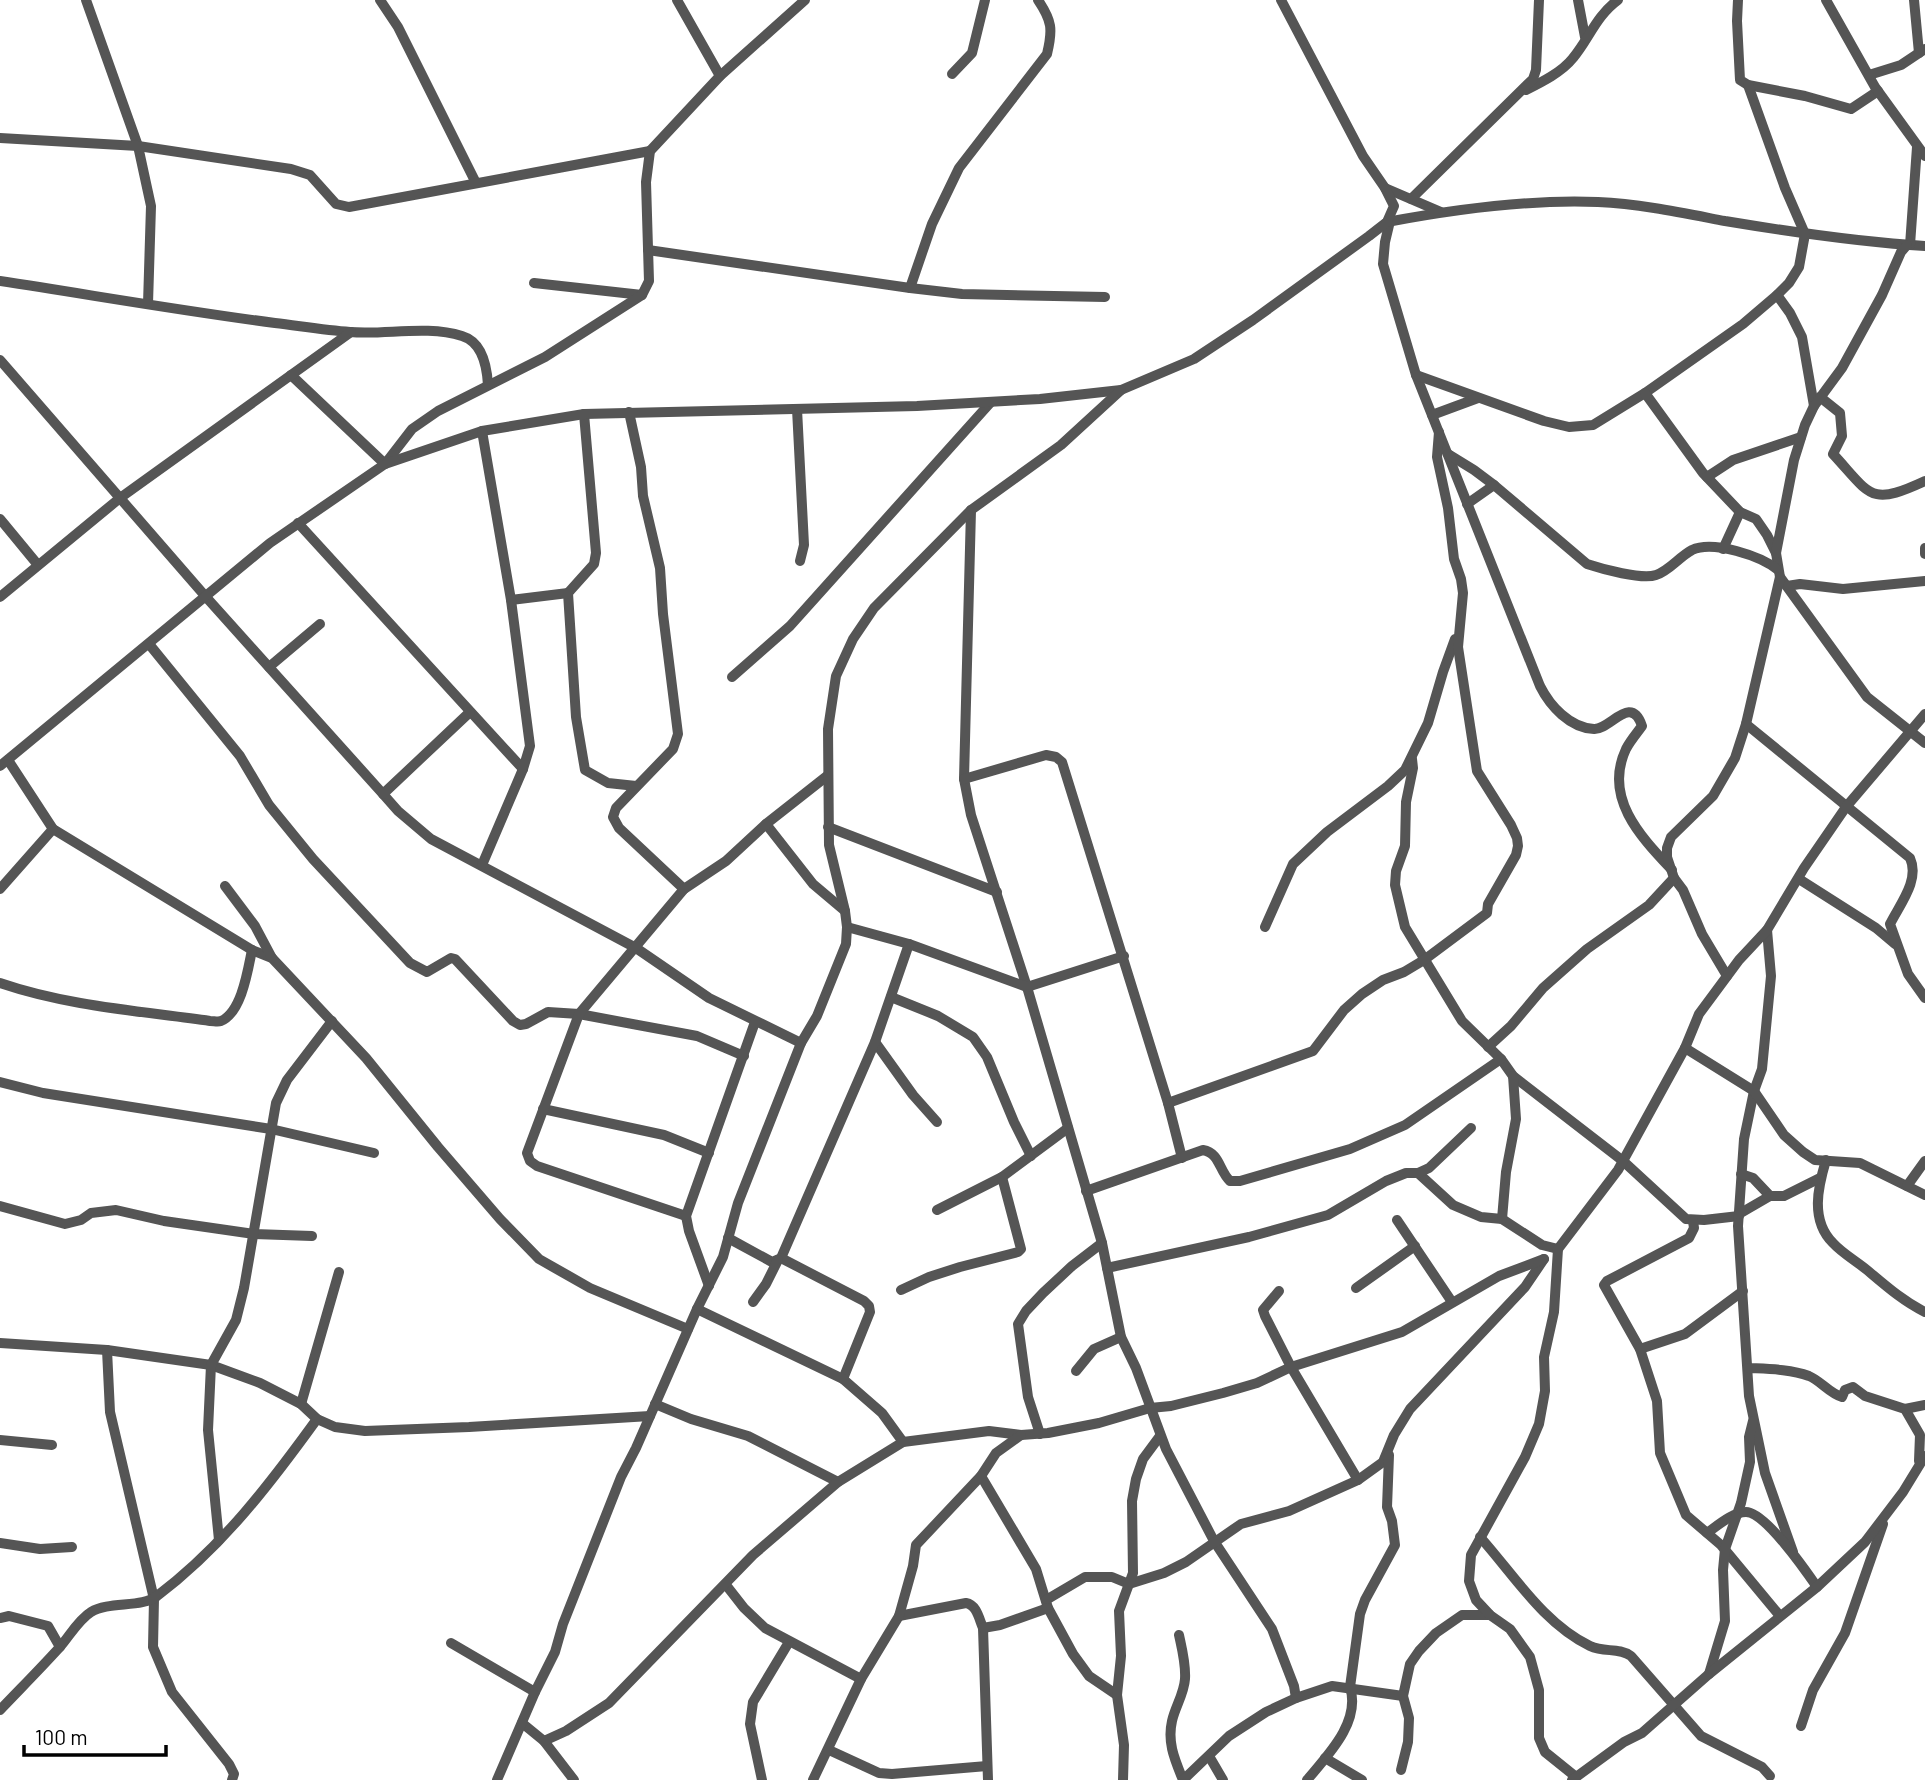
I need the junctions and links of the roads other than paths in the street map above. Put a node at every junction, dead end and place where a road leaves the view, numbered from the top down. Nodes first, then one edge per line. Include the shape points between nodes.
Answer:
1 (86, 0) edge
2 (380, 0) edge
3 (677, 0) edge
4 (805, 0) edge
5 (985, 0) edge
6 (1038, 0) edge
7 (1280, 0) edge
8 (1539, 0) edge
9 (1578, 0) edge
10 (1618, 0) edge
11 (1738, 0) edge
12 (1826, 0) edge
13 (1914, 0) edge
14 (1585, 37) junction
15 (1922, 51) edge
16 (1891, 69) junction
17 (951, 74) dead end
18 (1868, 75) junction
19 (720, 76) junction
20 (1748, 85) junction
21 (1876, 89) junction
22 (1521, 92) junction
23 (0, 138) edge
24 (138, 146) junction
25 (1917, 147) junction
26 (650, 151) junction
27 (1925, 156) edge
28 (476, 183) junction
29 (1385, 188) junction
30 (1411, 200) junction
31 (1444, 214) junction
32 (1389, 222) junction
33 (1805, 234) junction
34 (1908, 245) junction
35 (1925, 246) edge
36 (648, 250) junction
37 (0, 281) edge
38 (534, 282) dead end
39 (910, 288) junction
40 (642, 295) junction
41 (1777, 295) junction
42 (1105, 297) dead end
43 (148, 304) junction
44 (351, 332) junction
45 (0, 360) edge
46 (291, 375) junction
47 (1416, 375) junction
48 (488, 385) junction
49 (1121, 390) junction
50 (1645, 393) junction
51 (1478, 398) junction
52 (1817, 401) junction
53 (991, 402) junction
54 (797, 409) junction
55 (629, 412) junction
56 (584, 414) junction
57 (1432, 415) junction
58 (482, 431) junction
59 (1439, 432) junction
60 (1801, 437) junction
61 (1448, 454) junction
62 (385, 464) junction
63 (1707, 477) junction
64 (1925, 481) edge
65 (1494, 485) junction
66 (120, 498) junction
67 (1467, 504) junction
68 (971, 510) junction
69 (1740, 512) junction
70 (0, 520) edge
71 (298, 523) junction
72 (1925, 548) edge
73 (1723, 549) junction
74 (1776, 553) junction
75 (1925, 554) edge
76 (800, 561) dead end
77 (38, 565) junction
78 (1782, 577) junction
79 (1925, 581) edge
80 (568, 593) junction
81 (0, 597) edge
82 (206, 597) junction
83 (511, 600) junction
84 (320, 624) dead end
85 (1459, 629) junction
86 (149, 644) junction
87 (270, 667) junction
88 (732, 677) dead end
89 (470, 712) junction
90 (1925, 714) edge
91 (1746, 724) junction
92 (1910, 732) junction
93 (1925, 743) edge
94 (1412, 759) junction
95 (4, 763) edge
96 (523, 769) junction
97 (827, 776) junction
98 (964, 779) junction
99 (636, 786) junction
100 (383, 794) junction
101 (1846, 807) junction
102 (766, 824) junction
103 (828, 827) junction
104 (52, 829) junction
105 (482, 865) junction
106 (1673, 874) junction
107 (1798, 878) junction
108 (225, 886) dead end
109 (684, 889) junction
110 (0, 890) edge
111 (997, 892) junction
112 (845, 911) junction
113 (847, 927) junction
114 (1265, 927) dead end
115 (1767, 930) junction
116 (909, 944) junction
117 (1897, 946) junction
118 (636, 948) junction
119 (252, 950) junction
120 (1124, 956) junction
121 (272, 958) junction
122 (1424, 960) junction
123 (1727, 976) junction
124 (0, 982) edge
125 (1027, 987) junction
126 (891, 997) junction
127 (1925, 998) edge
128 (579, 1014) junction
129 (332, 1021) junction
130 (755, 1022) junction
131 (875, 1042) junction
132 (802, 1043) junction
133 (1488, 1047) junction
134 (1685, 1048) junction
135 (744, 1056) junction
136 (1501, 1059) junction
137 (1513, 1076) junction
138 (0, 1082) edge
139 (1754, 1091) junction
140 (1168, 1103) junction
141 (543, 1110) junction
142 (937, 1122) dead end
143 (1068, 1128) junction
144 (1471, 1128) dead end
145 (271, 1129) junction
146 (374, 1153) dead end
147 (709, 1153) junction
148 (1031, 1156) junction
149 (1182, 1158) junction
150 (1826, 1160) junction
151 (1623, 1161) junction
152 (1925, 1161) edge
153 (1419, 1172) junction
154 (1741, 1174) junction
155 (1002, 1177) junction
156 (1820, 1178) junction
157 (1908, 1186) junction
158 (1086, 1191) junction
159 (1925, 1195) edge
160 (1770, 1196) junction
161 (0, 1206) edge
162 (937, 1210) dead end
163 (1739, 1215) junction
164 (685, 1216) junction
165 (1502, 1219) junction
166 (1397, 1220) dead end
167 (1693, 1220) junction
168 (254, 1234) junction
169 (312, 1236) dead end
170 (728, 1238) junction
171 (1102, 1243) junction
172 (1415, 1246) junction
173 (1558, 1253) junction
174 (780, 1259) junction
175 (1544, 1259) junction
176 (1107, 1268) junction
177 (339, 1272) dead end
178 (709, 1286) junction
179 (1356, 1288) dead end
180 (901, 1290) dead end
181 (1279, 1291) dead end
182 (1743, 1292) junction
183 (753, 1302) dead end
184 (1452, 1302) junction
185 (697, 1309) junction
186 (1925, 1311) edge
187 (688, 1329) junction
188 (1121, 1337) junction
189 (0, 1343) edge
190 (1640, 1349) junction
191 (107, 1350) junction
192 (211, 1365) junction
193 (1291, 1367) junction
194 (1748, 1368) junction
195 (1076, 1371) dead end
196 (843, 1379) junction
197 (301, 1404) junction
198 (655, 1404) junction
199 (1925, 1405) edge
200 (1150, 1408) junction
201 (1905, 1409) junction
202 (650, 1416) junction
203 (317, 1419) junction
204 (1754, 1419) junction
205 (1040, 1434) junction
206 (1021, 1435) junction
207 (1160, 1436) junction
208 (0, 1440) edge
209 (903, 1442) junction
210 (52, 1445) dead end
211 (1389, 1451) junction
212 (1925, 1456) edge
213 (1918, 1468) junction
214 (981, 1476) junction
215 (1358, 1480) junction
216 (838, 1482) junction
217 (1738, 1513) junction
218 (1885, 1518) junction
219 (1707, 1532) junction
220 (1480, 1537) junction
221 (219, 1540) junction
222 (1214, 1541) junction
223 (0, 1543) edge
224 (72, 1547) dead end
225 (1725, 1549) junction
226 (1793, 1552) junction
227 (1129, 1584) junction
228 (726, 1585) junction
229 (1817, 1587) junction
230 (154, 1599) junction
231 (1047, 1604) junction
232 (1490, 1615) junction
233 (899, 1616) junction
234 (1780, 1616) junction
235 (0, 1618) edge
236 (983, 1628) junction
237 (1179, 1635) dead end
238 (789, 1642) junction
239 (451, 1643) dead end
240 (61, 1647) junction
241 (1709, 1674) junction
242 (861, 1679) junction
243 (1350, 1687) junction
244 (535, 1692) junction
245 (1117, 1695) junction
246 (1403, 1696) junction
247 (1296, 1698) junction
248 (1673, 1706) junction
249 (0, 1710) edge
250 (522, 1723) junction
251 (1801, 1726) dead end
252 (544, 1741) junction
253 (829, 1750) junction
254 (1209, 1756) junction
255 (1325, 1758) junction
256 (987, 1766) junction
257 (1401, 1770) dead end
258 (1770, 1776) dead end
259 (1574, 1778) edge
260 (232, 1780) edge
261 (497, 1780) edge
262 (574, 1780) edge
263 (762, 1780) edge
264 (813, 1780) edge
265 (988, 1780) edge
266 (1123, 1780) edge
267 (1183, 1780) edge
268 (1223, 1780) edge
269 (1307, 1780) edge
270 (1362, 1780) edge

1 - 24 street
2 - 28 street
3 - 19 street
4 - 19 street
5 - 17 street via 972,53
6 - 39 street via 1052,33 1047,54 959,168 932,224
7 - 29 street via 1363,156
8 - 22 street via 1536,70
9 - 14 street
10 - 14 street
11 - 20 street via 1740,80
12 - 18 street
13 - 15 street
14 - 22 street via 1571,61
15 - 16 street
16 - 18 street
16 - 21 street
18 - 21 street
19 - 26 street
20 - 21 street via 1851,110
20 - 33 street
21 - 25 street
22 - 30 street
23 - 24 street
24 - 28 street via 310,174 336,204 349,206
24 - 43 street via 151,206
25 - 27 street
25 - 34 street
26 - 28 street
26 - 36 street
29 - 30 street
29 - 32 street via 1394,206
30 - 31 street
31 - 32 street
31 - 33 street via 1542,202 1597,202
32 - 47 street via 1383,264
32 - 49 street via 1194,359
33 - 34 street
33 - 41 street via 1798,267
34 - 35 street
34 - 52 street via 1842,368
36 - 39 street
36 - 40 street via 649,281
37 - 43 street
38 - 40 street
39 - 42 street via 962,295
40 - 48 street via 545,358
41 - 50 street
41 - 52 street via 1802,337
43 - 44 street
44 - 46 street
44 - 48 street via 465,336 487,366
45 - 66 street
46 - 62 street
46 - 66 street
47 - 51 street
47 - 57 street
48 - 62 street via 412,429
49 - 53 street
49 - 68 street via 1061,446
50 - 51 street via 1593,425 1569,427
50 - 63 street
51 - 57 street
52 - 60 street
52 - 64 street via 1840,413 1842,436 1833,454 1869,492 1885,496
53 - 54 street
53 - 88 street via 790,626
54 - 55 street
54 - 76 street via 804,545
55 - 56 street
55 - 99 street via 660,568 678,734 673,749
56 - 58 street
56 - 80 street via 596,554 594,564
57 - 59 street
58 - 62 street
58 - 83 street
59 - 61 street
59 - 85 street via 1437,457 1461,579
60 - 63 street via 1733,460
60 - 74 street
61 - 65 street
61 - 67 street
62 - 71 street
63 - 69 street
65 - 67 street
65 - 73 street via 1587,564 1654,576 1693,550 1704,546
66 - 77 street
66 - 82 street
67 - 106 street via 1551,705 1573,722 1595,729 1623,712 1640,721 1642,726 1626,748 1620,789 1633,824
68 - 97 street via 874,608 853,639 836,676
68 - 98 street
69 - 73 street
69 - 74 street via 1756,519
70 - 77 street
71 - 82 street
71 - 89 street
72 - 75 street
73 - 78 street via 1767,561
74 - 78 street
77 - 81 street
78 - 79 street via 1843,589
78 - 91 street
78 - 92 street via 1867,696
80 - 83 street
80 - 99 street via 576,717 586,770 608,783
82 - 86 street
82 - 87 street
83 - 96 street via 529,722 530,746
84 - 87 street
85 - 94 street
85 - 122 street via 1477,771 1511,825 1518,846 1487,913
86 - 95 street
86 - 128 street via 240,756 268,806 410,963 427,972 456,959 520,1025 548,1012
87 - 100 street
89 - 96 street
89 - 100 street
90 - 92 street
91 - 101 street
91 - 106 street via 1735,758 1713,796 1671,837 1667,857
92 - 93 street
92 - 101 street
94 - 114 street via 1388,786 1293,864
94 - 122 street via 1405,846 1395,885 1405,927
95 - 104 street
96 - 105 street
97 - 102 street
97 - 103 street
98 - 111 street
98 - 120 street via 1046,755 1062,762
99 - 109 street via 613,817
100 - 105 street via 431,839
101 - 107 street
101 - 117 street via 1910,858 1914,867 1914,877 1890,924
102 - 109 street via 726,861
102 - 112 street via 813,884
103 - 111 street
103 - 112 street
104 - 110 street
104 - 119 street
105 - 118 street
106 - 123 street
106 - 133 street via 1649,905 1587,949
107 - 115 street
107 - 117 street
108 - 121 street
109 - 118 street
111 - 125 street
112 - 113 street
113 - 116 street
113 - 132 street via 842,957
115 - 123 street
115 - 139 street via 1771,975 1762,1069
116 - 125 street
116 - 126 street
117 - 127 street via 1908,974
118 - 128 street
118 - 130 street via 709,998
119 - 121 street
119 - 124 street via 244,989 221,1021 58,998
120 - 125 street
120 - 140 street
121 - 129 street
122 - 133 street via 1462,1021
122 - 140 street via 1383,979 1362,995 1344,1010 1313,1051
123 - 134 street via 1699,1014
125 - 143 street
126 - 131 street
126 - 148 street via 938,1016 973,1037 987,1057
128 - 135 street via 697,1037
128 - 141 street
129 - 145 street via 287,1080
129 - 187 street via 539,1259 590,1288
130 - 132 street
130 - 135 street
131 - 142 street
131 - 174 street
132 - 170 street
133 - 136 street
134 - 139 street
134 - 151 street
135 - 147 street
136 - 137 street
136 - 149 street via 1405,1125 1350,1149 1240,1181 1224,1176 1211,1152 1203,1150
137 - 151 street
137 - 165 street via 1516,1119
138 - 145 street
139 - 150 street via 1793,1145 1815,1160
139 - 154 street
140 - 149 street
141 - 147 street via 664,1135
141 - 164 street via 527,1153 530,1161
143 - 148 street
143 - 158 street
144 - 153 street
145 - 146 street
145 - 168 street
147 - 164 street
148 - 155 street
149 - 158 street
150 - 156 street
150 - 157 street via 1860,1163
151 - 167 street via 1686,1219
151 - 173 street
152 - 157 street
153 - 165 street via 1453,1205 1481,1217
153 - 176 street via 1386,1181 1328,1215
154 - 160 street via 1753,1178
154 - 163 street
155 - 162 street
155 - 180 street via 1021,1249
156 - 160 street via 1784,1196
156 - 186 street via 1817,1203 1824,1232 1833,1244 1895,1295
157 - 159 street
158 - 171 street
160 - 163 street
161 - 168 street via 65,1224 116,1210
163 - 167 street
163 - 182 street
164 - 178 street
165 - 173 street
166 - 172 street
167 - 190 street via 1689,1238 1604,1285
168 - 169 street
168 - 192 street via 236,1320
170 - 174 street via 772,1262
170 - 178 street
171 - 176 street
171 - 205 street via 1043,1293 1018,1324 1028,1397
172 - 179 street
172 - 184 street
173 - 175 street
173 - 220 street via 1539,1424
174 - 183 street
174 - 196 street via 869,1306
175 - 184 street via 1499,1276
175 - 211 street via 1525,1287 1410,1409
176 - 188 street
177 - 197 street
178 - 185 street
181 - 193 street via 1263,1310
182 - 190 street via 1685,1334
182 - 194 street
184 - 193 street via 1402,1332
185 - 187 street
185 - 196 street
187 - 198 street
188 - 195 street via 1094,1349
188 - 200 street
189 - 191 street
190 - 219 street via 1657,1401 1660,1453 1686,1515
191 - 192 street
191 - 230 street via 110,1412
192 - 197 street
192 - 221 street via 208,1430
193 - 200 street via 1246,1387
193 - 215 street
194 - 201 street via 1811,1377 1836,1395 1853,1387
194 - 204 street
196 - 209 street via 882,1413
197 - 203 street
198 - 202 street
198 - 216 street via 748,1436
199 - 201 street
200 - 205 street
200 - 207 street
201 - 213 street via 1920,1435
202 - 203 street via 365,1431
202 - 244 street
203 - 221 street via 269,1486
204 - 217 street
204 - 226 street via 1765,1473
205 - 206 street
206 - 209 street via 989,1431
206 - 214 street via 996,1453
207 - 222 street
207 - 227 street via 1143,1459 1136,1479
208 - 210 street
209 - 216 street
211 - 215 street via 1383,1462
211 - 243 street via 1387,1507 1395,1545 1360,1614
212 - 213 street
213 - 218 street
214 - 231 street via 1035,1569
214 - 233 street via 916,1545
215 - 222 street via 1289,1511 1241,1524
216 - 228 street via 753,1555
217 - 219 street
217 - 225 street
217 - 226 street via 1748,1511 1759,1517
218 - 229 street
218 - 251 street via 1845,1633 1813,1690
219 - 225 street
220 - 232 street via 1471,1555 1469,1581 1476,1600
220 - 248 street via 1557,1625 1591,1646 1622,1650 1631,1656
221 - 230 street
222 - 227 street via 1186,1562
222 - 247 street via 1272,1629
223 - 224 street via 40,1549
225 - 234 street
225 - 241 street via 1725,1622
226 - 229 street
227 - 231 street via 1112,1577 1085,1577
227 - 245 street via 1119,1611
228 - 238 street via 765,1629
228 - 252 street via 609,1703
229 - 234 street
230 - 240 street via 97,1609
230 - 260 street via 153,1647 163,1674 229,1764
231 - 236 street
231 - 245 street via 1089,1676
232 - 246 street via 1462,1615 1436,1633 1410,1664
232 - 259 street via 1510,1629 1530,1657 1539,1690 1539,1738 1545,1752
233 - 236 street via 971,1604
233 - 242 street
234 - 241 street
235 - 240 street via 48,1626
236 - 256 street
237 - 267 street via 1185,1681 1170,1737
238 - 242 street
238 - 263 street via 753,1702 750,1724
239 - 244 street
240 - 249 street
241 - 248 street
242 - 253 street
243 - 246 street
243 - 247 street via 1332,1686
243 - 255 street via 1350,1717
244 - 250 street
245 - 266 street
246 - 257 street via 1409,1718
247 - 254 street via 1229,1736
248 - 258 street via 1701,1735
248 - 259 street via 1642,1733
250 - 252 street
250 - 261 street
252 - 262 street
253 - 256 street via 879,1773
253 - 264 street
254 - 267 street
254 - 268 street
255 - 269 street
255 - 270 street
256 - 265 street

